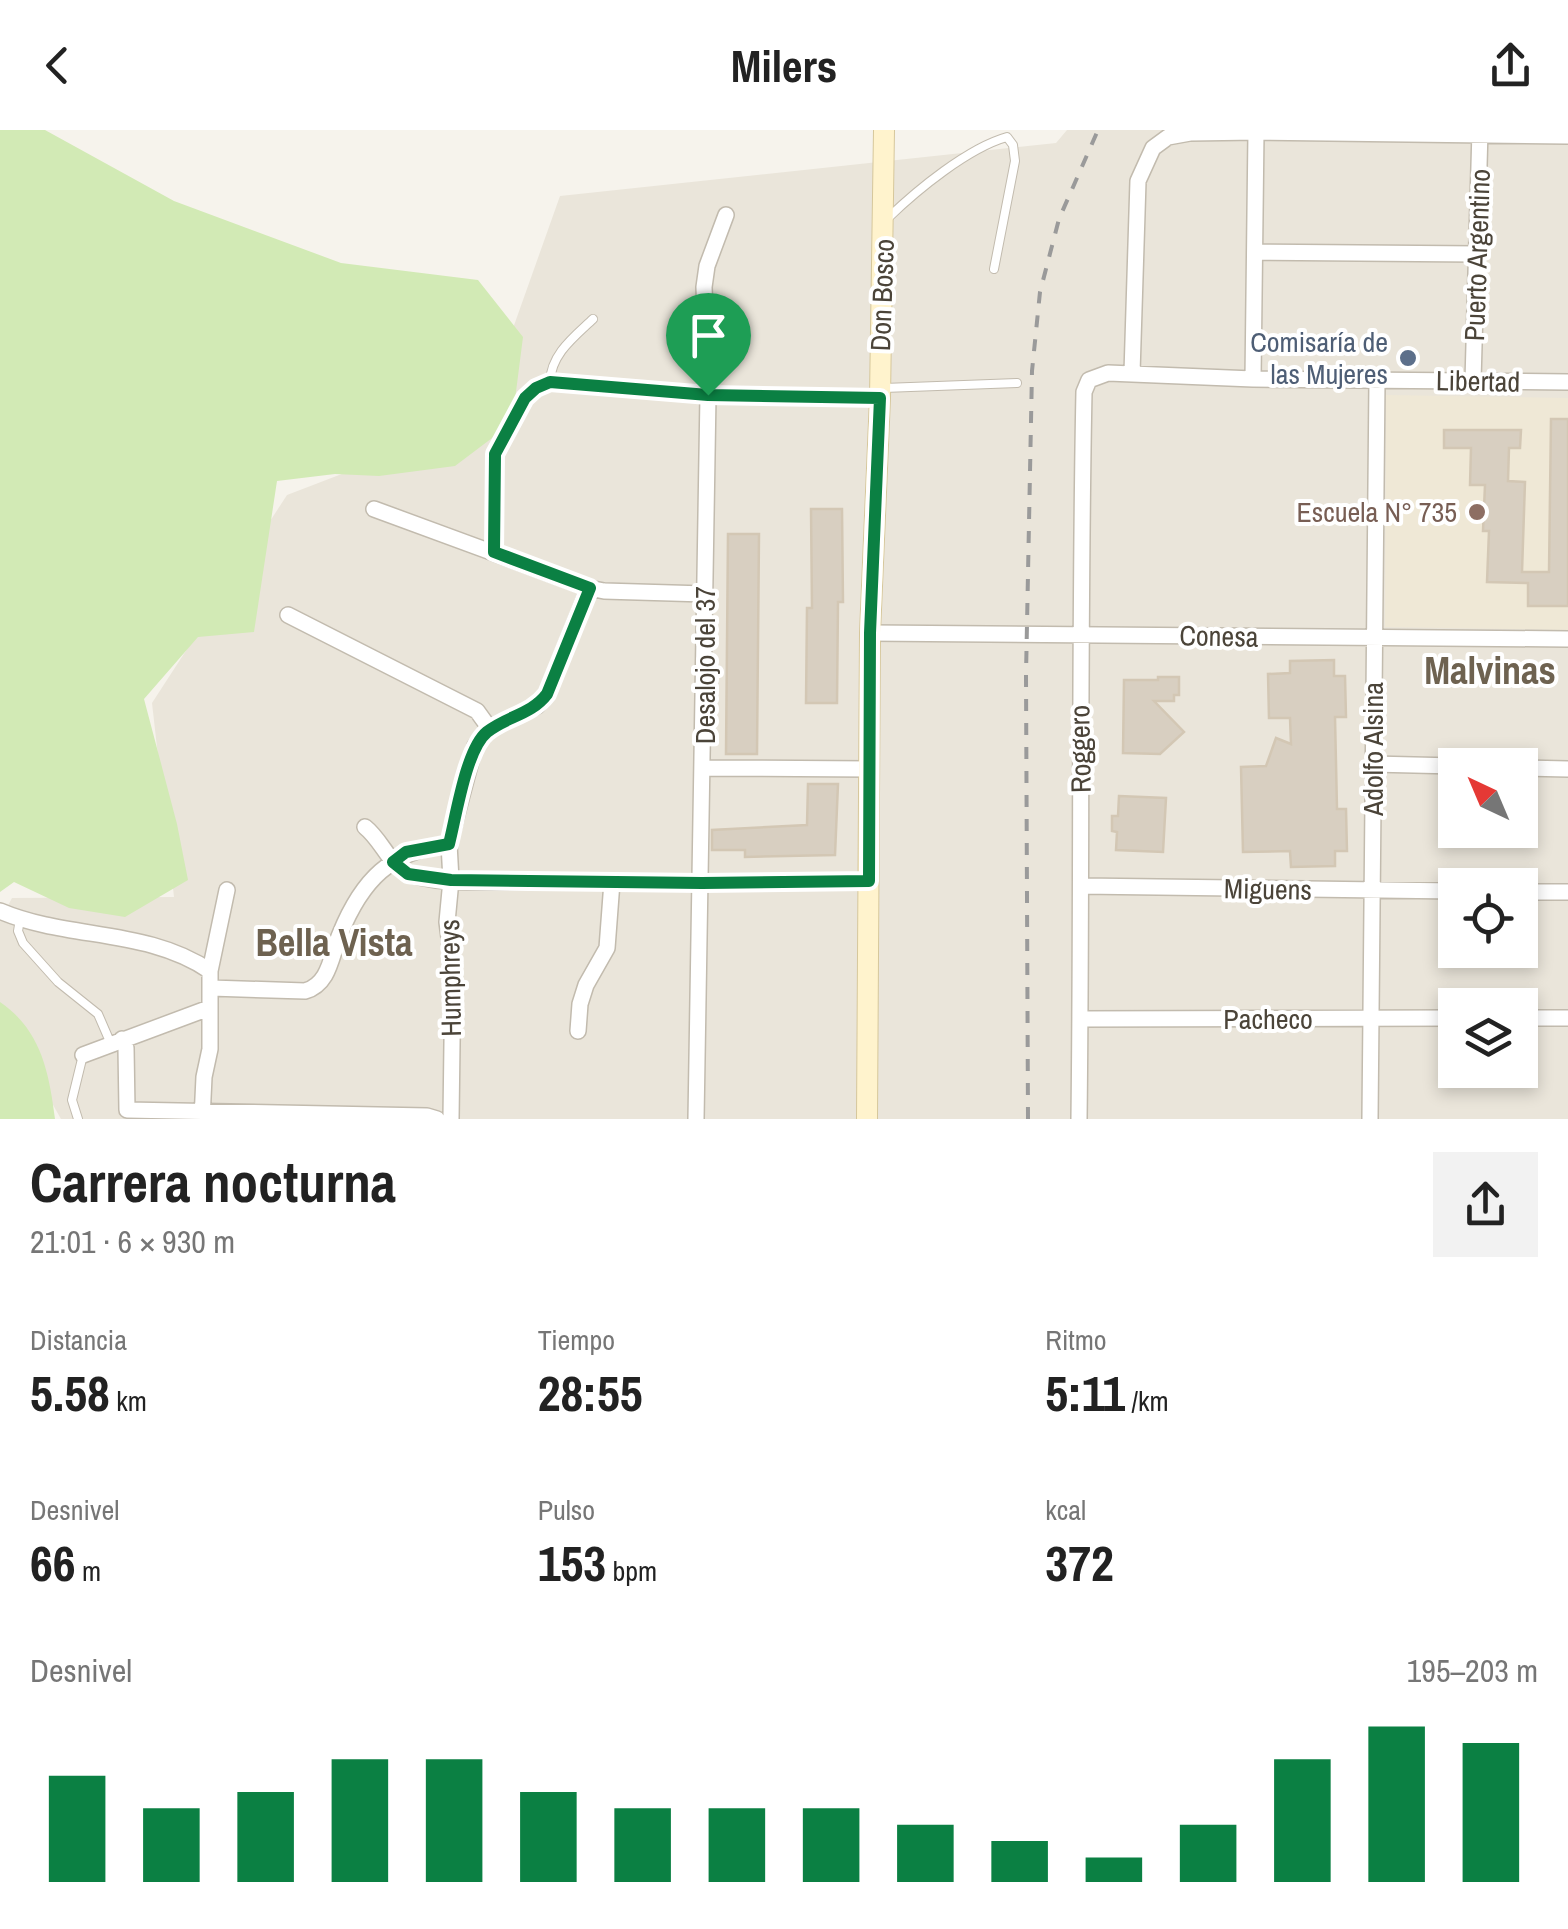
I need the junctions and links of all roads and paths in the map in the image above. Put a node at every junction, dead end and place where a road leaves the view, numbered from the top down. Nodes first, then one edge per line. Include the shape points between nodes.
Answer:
1 (884, 130) edge
2 (1256, 131) edge
3 (1322, 132) edge
4 (1422, 132) edge
5 (1480, 133) edge
6 (1541, 133) edge
7 (1568, 136) edge
8 (726, 215) dead end
9 (884, 222) junction
10 (1255, 252) junction
11 (1477, 254) junction
12 (994, 269) dead end
13 (593, 319) dead end
14 (1132, 374) junction
15 (1253, 378) junction
16 (1089, 380) joint
17 (1376, 380) junction
18 (1473, 381) junction
19 (1568, 382) edge
20 (1018, 383) dead end
21 (543, 384) junction
22 (880, 393) junction
23 (708, 395) junction
24 (374, 509) dead end
25 (494, 552) junction
26 (590, 588) junction
27 (705, 594) junction
28 (288, 615) dead end
29 (870, 633) junction
30 (1079, 634) junction
31 (1374, 637) junction
32 (1568, 640) edge
33 (490, 729) junction
34 (1373, 764) junction
35 (1438, 766) edge
36 (704, 768) junction
37 (1538, 768) edge
38 (1568, 768) edge
39 (870, 769) junction
40 (365, 827) dead end
41 (449, 844) junction
42 (393, 862) junction
43 (451, 880) junction
44 (869, 881) junction
45 (612, 882) junction
46 (702, 883) junction
47 (1082, 886) junction
48 (227, 890) dead end
49 (1373, 890) junction
50 (1438, 891) edge
51 (1538, 892) edge
52 (1568, 892) edge
53 (0, 910) edge
54 (20, 919) junction
55 (211, 980) junction
56 (209, 1008) junction
57 (1370, 1018) junction
58 (1438, 1018) edge
59 (1538, 1018) edge
60 (1568, 1018) edge
61 (1080, 1020) junction
62 (578, 1031) dead end
63 (117, 1042) junction
64 (82, 1055) joint
65 (202, 1115) edge
66 (350, 1117) edge
67 (78, 1119) edge
68 (436, 1119) edge
69 (451, 1119) edge
70 (696, 1119) edge
71 (867, 1119) edge
72 (1079, 1119) edge
73 (1370, 1119) edge

1 - 9 street, Don Bosco
2 - 3 street
2 - 10 street
2 - 14 street via 1190,133 1153,148 1138,180
3 - 4 street
4 - 5 street
5 - 6 street
5 - 11 street, Puerto Argentino
6 - 7 street
8 - 23 street, Desalojo del 37 via 706,266
9 - 12 lane via 908,198 1007,137 1015,161
9 - 22 street, Don Bosco
10 - 11 street
10 - 15 street
11 - 18 street, Puerto Argentino
13 - 21 lane via 560,350
14 - 15 street, Libertad
14 - 16 street, Libertad
15 - 17 street, Libertad
16 - 30 street, Roggero
17 - 18 street, Libertad
17 - 31 street, Adolfo Alsina
18 - 19 street, Libertad
20 - 22 lane
21 - 23 street
21 - 25 street via 525,398 495,454
22 - 23 street
22 - 29 street, Don Bosco
23 - 27 street, Desalojo del 37
24 - 25 street
25 - 26 street
26 - 27 street
26 - 33 street via 547,694 538,706
27 - 36 street, Desalojo del 37
28 - 33 street via 477,711
29 - 30 street, Conesa
29 - 39 street, Don Bosco
30 - 31 street, Conesa
30 - 47 street, Roggero
31 - 32 street, Conesa
31 - 34 street, Adolfo Alsina
33 - 41 street, Humphreys via 475,746
34 - 35 street
34 - 49 street, Adolfo Alsina
36 - 39 street
36 - 46 street, Desalojo del 37
37 - 38 street
39 - 44 street, Don Bosco
40 - 42 street
41 - 42 street via 406,852
41 - 43 street, Humphreys
42 - 43 street via 408,874
42 - 55 street via 361,895 316,988
43 - 45 street
43 - 69 street, Humphreys
44 - 46 street
44 - 71 street, Don Bosco
45 - 46 street
45 - 62 street via 607,948 586,985
46 - 70 street, Desalojo del 37
47 - 49 street, Miguens
47 - 61 street, Roggero
48 - 55 street
49 - 50 street, Miguens
49 - 57 street, Adolfo Alsina
51 - 52 street
53 - 54 street
54 - 55 street via 180,954
54 - 63 lane via 23,943 98,1014
55 - 56 street
56 - 63 street
56 - 65 street
57 - 58 street, Pacheco
57 - 61 street, Pacheco
57 - 73 street, Adolfo Alsina
59 - 60 street
61 - 72 street, Roggero
63 - 64 street
63 - 65 street via 126,1048 127,1110
64 - 67 lane via 72,1100
65 - 66 street
66 - 68 street

